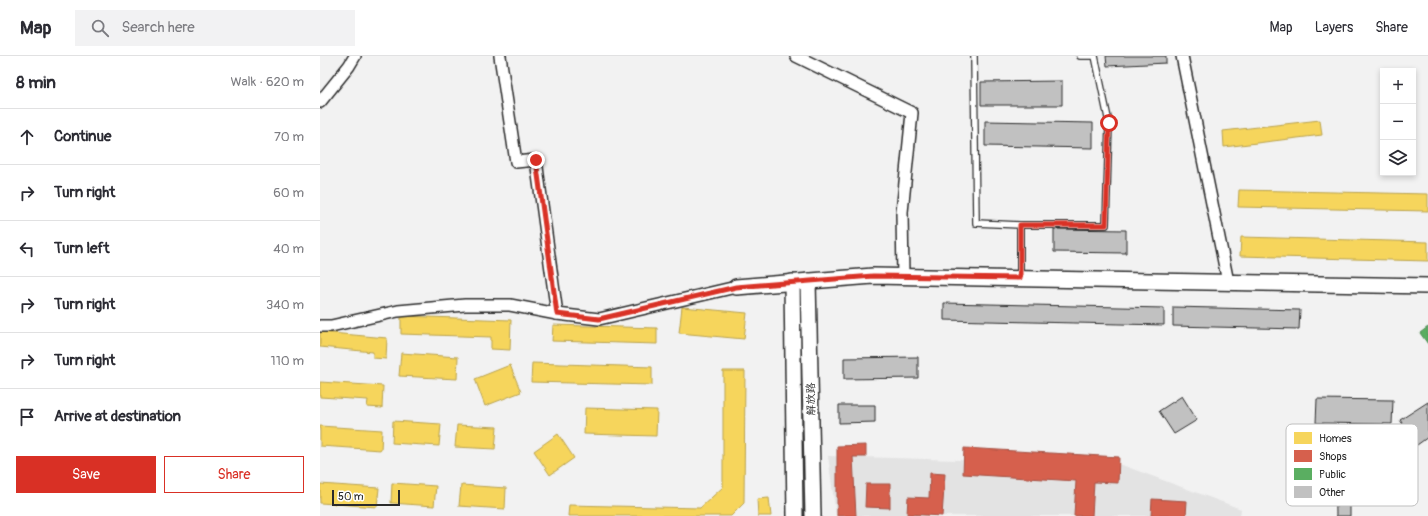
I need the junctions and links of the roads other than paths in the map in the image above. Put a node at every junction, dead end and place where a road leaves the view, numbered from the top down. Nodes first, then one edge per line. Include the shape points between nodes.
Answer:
1 (355, 56) edge
2 (500, 56) edge
3 (796, 56) edge
4 (974, 56) edge
5 (1080, 56) edge
6 (1182, 56) edge
7 (320, 102) edge
8 (1020, 225) junction
9 (903, 277) junction
10 (1020, 278) junction
11 (808, 281) junction
12 (792, 282) junction
13 (1228, 282) junction
14 (1428, 286) edge
15 (736, 287) joint
16 (557, 314) junction
17 (320, 326) edge
18 (796, 516) edge
19 (813, 516) edge

1 - 7 street
2 - 16 street via 516,162 536,160
3 - 9 street via 912,114 902,212
4 - 8 lane via 976,223
5 - 8 lane via 1095,56 1109,123 1106,225
6 - 13 street
8 - 10 lane
9 - 10 street
9 - 11 street via 873,276
10 - 13 street
11 - 12 street
11 - 19 street, 解放路
12 - 15 street
12 - 18 street, 解放路
13 - 14 street
15 - 16 street via 599,319
16 - 17 street via 510,305 465,305 398,311 331,326

